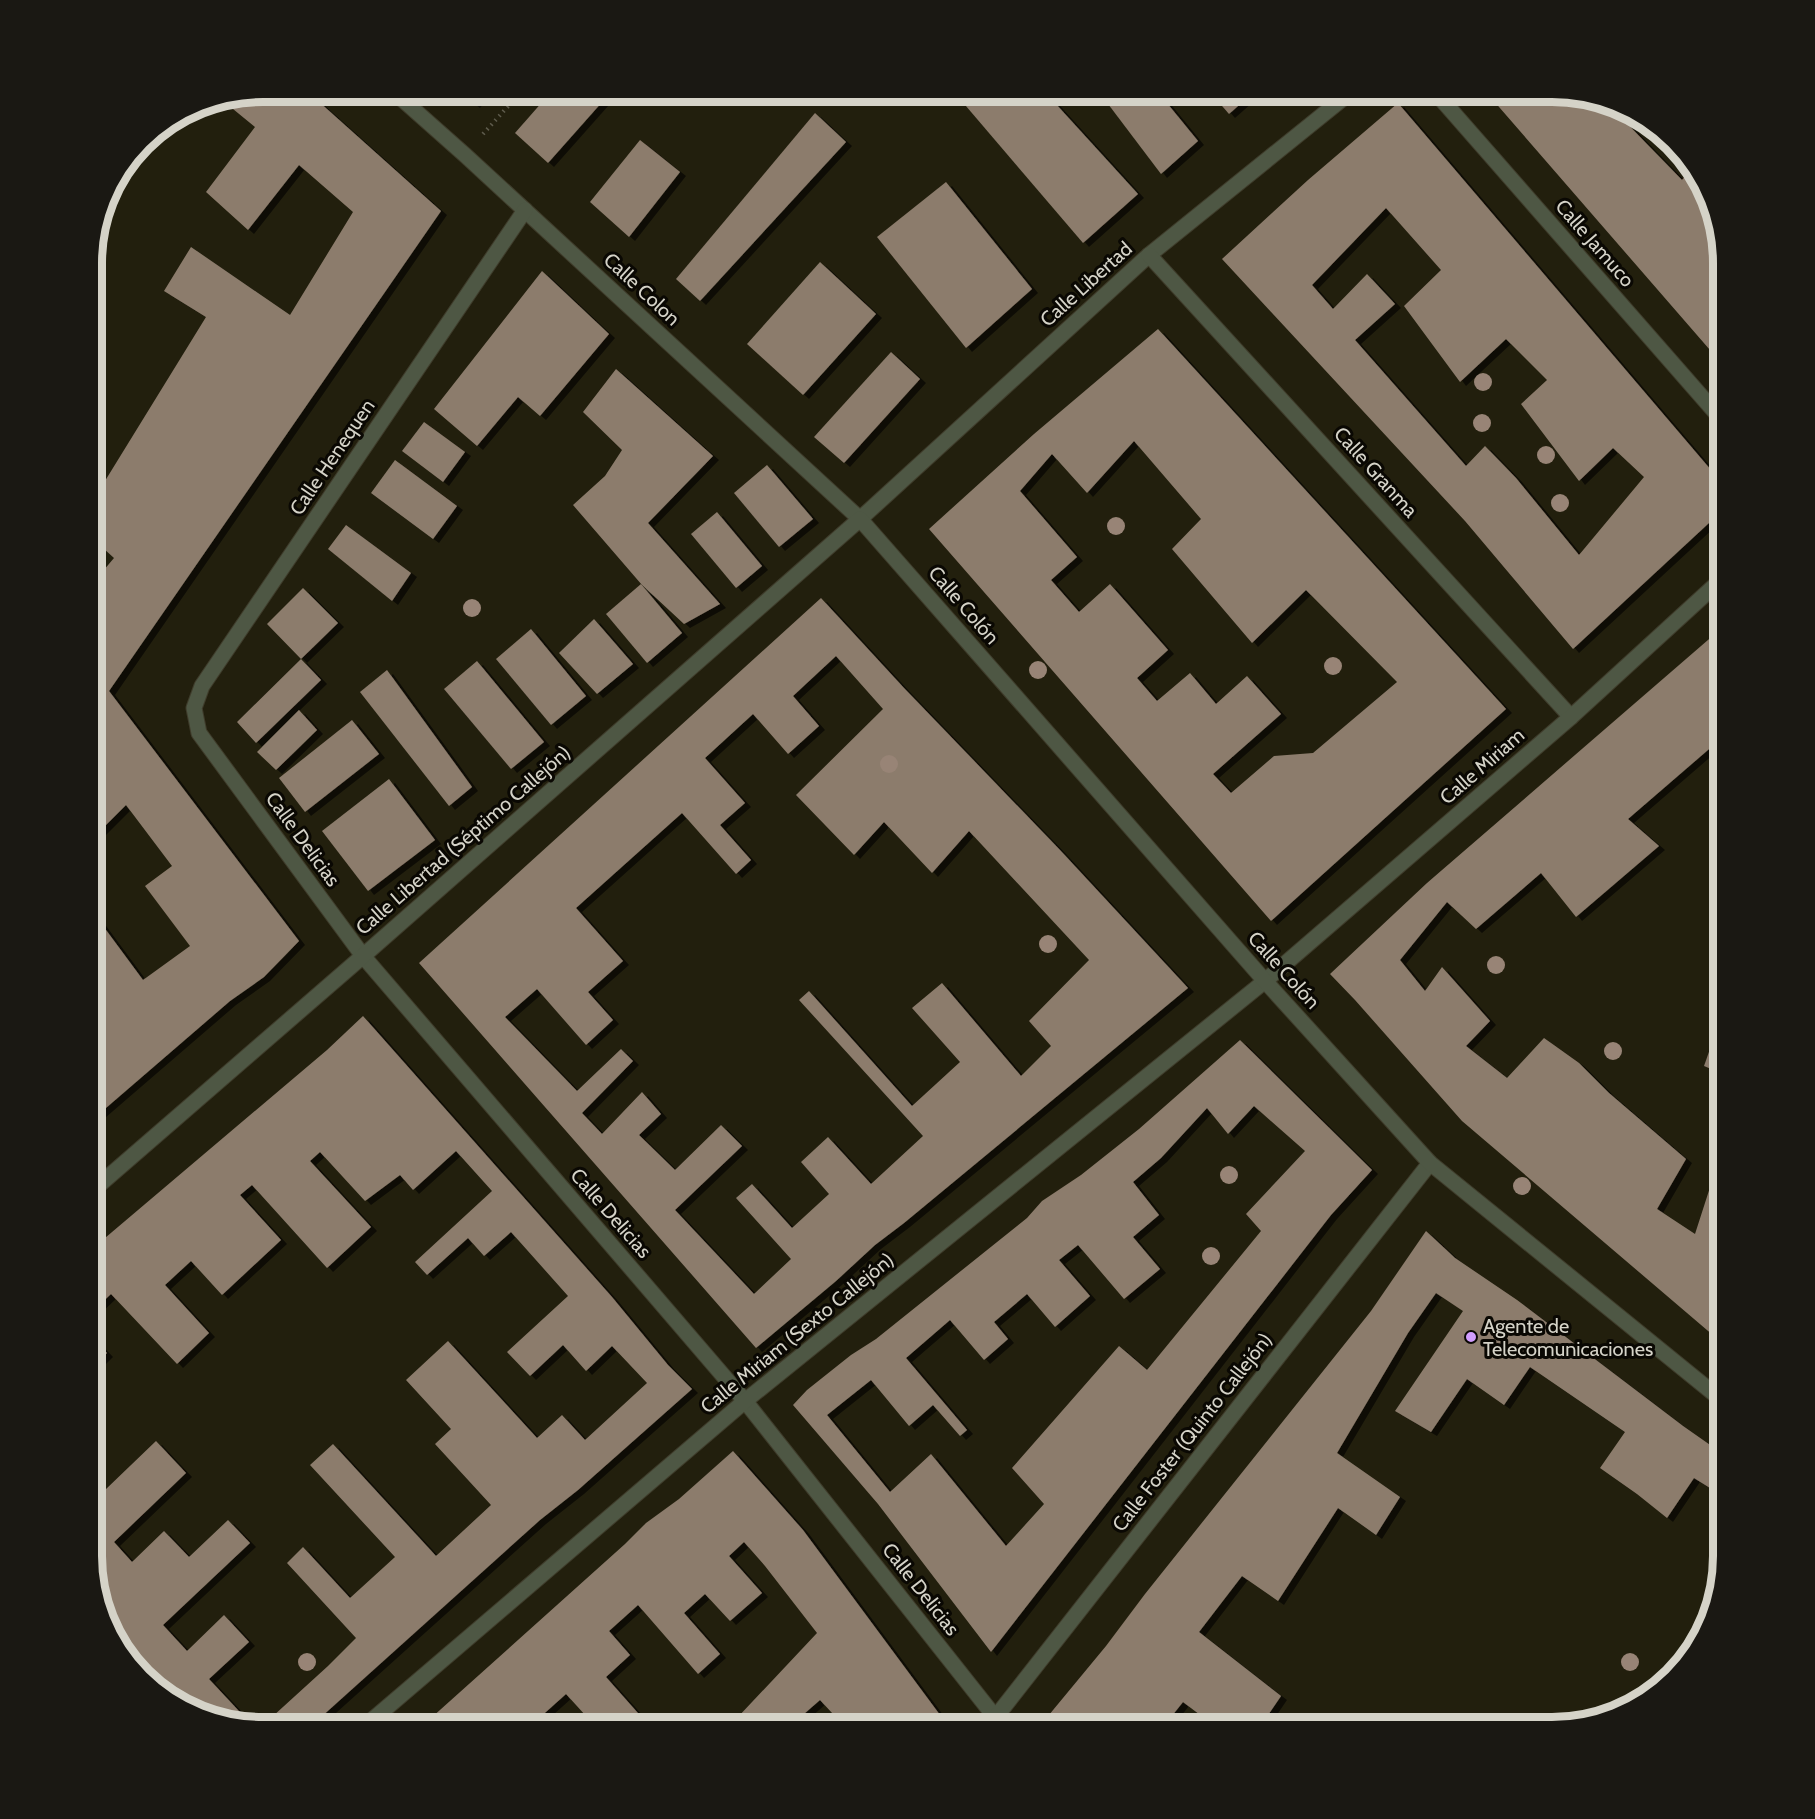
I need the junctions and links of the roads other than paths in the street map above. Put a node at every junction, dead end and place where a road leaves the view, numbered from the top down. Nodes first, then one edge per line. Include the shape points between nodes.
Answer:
1 (405, 102) edge
2 (1339, 102) edge
3 (1444, 102) edge
4 (525, 210) junction
5 (1149, 255) junction
6 (1713, 408) edge
7 (860, 519) junction
8 (1713, 588) edge
9 (1571, 717) junction
10 (199, 733) joint
11 (363, 956) junction
12 (1265, 981) junction
13 (1430, 1163) junction
14 (102, 1182) edge
15 (1713, 1392) edge
16 (746, 1401) junction
17 (377, 1717) edge
18 (988, 1717) edge
19 (996, 1717) edge

1 - 4 street, Calle Colon
2 - 5 street, Calle Libertad
3 - 6 street, Calle Jamuco
4 - 7 street, Calle Colon
4 - 10 street, Calle Henequen via 202,686 194,708
5 - 7 street, Calle Libertad
5 - 9 street, Calle Granma
7 - 11 street, Calle Libertad (Séptimo Callejón)
7 - 12 street, Calle Colón
8 - 9 street, Calle Miriam
9 - 12 street, Calle Miriam
10 - 11 street, Calle Delicias
11 - 14 street, Calle Libertad (Séptimo Callejón)
11 - 16 street, Calle Delicias
12 - 13 street, Calle Colón
12 - 16 street, Calle Miriam (Sexto Callejón)
13 - 15 street, Calle Colón
13 - 19 street, Calle Foster (Quinto Callejón)
16 - 17 street, Calle Miriam (Sexto Callejón)
16 - 18 street, Calle Delicias

